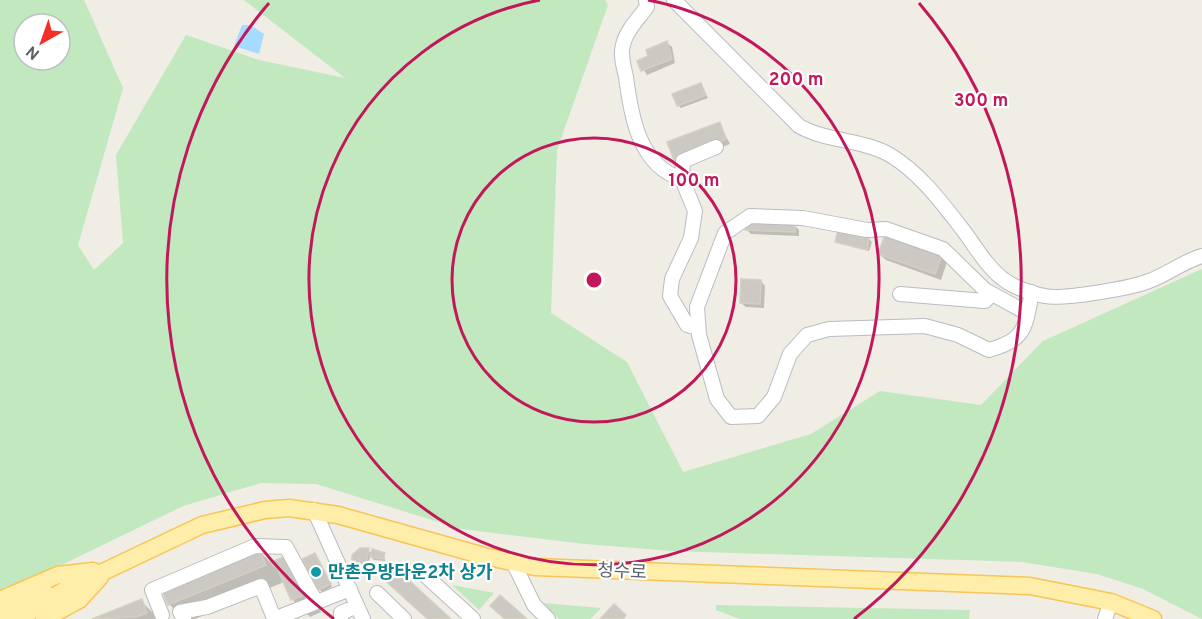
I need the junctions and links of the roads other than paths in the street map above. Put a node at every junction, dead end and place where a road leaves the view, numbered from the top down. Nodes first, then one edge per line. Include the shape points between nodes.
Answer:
1 (646, 0) edge
2 (674, 0) edge
3 (716, 147) dead end
4 (682, 179) junction
5 (1202, 256) edge
6 (1032, 292) junction
7 (900, 294) dead end
8 (992, 294) junction
9 (1027, 314) junction
10 (698, 328) junction
11 (314, 510) junction
12 (513, 562) junction
13 (106, 570) junction
14 (426, 576) dead end
15 (350, 589) junction
16 (377, 593) dead end
17 (0, 600) edge
18 (316, 602) junction
19 (1111, 602) junction
20 (28, 609) edge
21 (209, 613) edge
22 (360, 613) edge
23 (0, 616) edge
24 (182, 616) edge
25 (158, 617) edge
26 (274, 619) edge
27 (341, 619) edge
28 (404, 619) edge
29 (471, 619) edge
30 (548, 619) edge
31 (1105, 619) edge
32 (1153, 619) edge

1 - 4 street via 647,7 626,36 622,49 631,117 651,159
2 - 6 street via 799,126 813,134 870,147 890,156 938,197 989,266 1004,280
3 - 4 street via 683,161
4 - 10 street via 695,211 691,238 672,279 670,296 687,325
5 - 6 street via 1145,283 1047,297
6 - 9 street
7 - 8 street via 985,301
8 - 9 street
8 - 10 street via 943,249 886,229 750,216 725,233 697,308
9 - 10 street via 1026,326 1009,345 989,350 958,335 925,326 829,329 807,335 790,354 774,397 758,416 731,417 717,399
11 - 12 main road, 청수로
11 - 13 main road, 청수로 via 273,509 226,517
11 - 15 street
12 - 19 main road, 청수로 via 535,567 652,573 1030,586
12 - 30 street via 534,605
13 - 20 main road, 청수로
13 - 20 main road, 청수로 via 79,600
13 - 20 main road via 58,575
14 - 29 street
15 - 18 street
15 - 22 street
16 - 28 street
17 - 20 main road, 청수로
18 - 25 street via 286,547 255,546 152,590
18 - 26 street
19 - 31 street
19 - 32 main road, 청수로
20 - 23 main road
21 - 24 street
21 - 26 street via 261,586
22 - 27 street via 341,613
24 - 25 street

